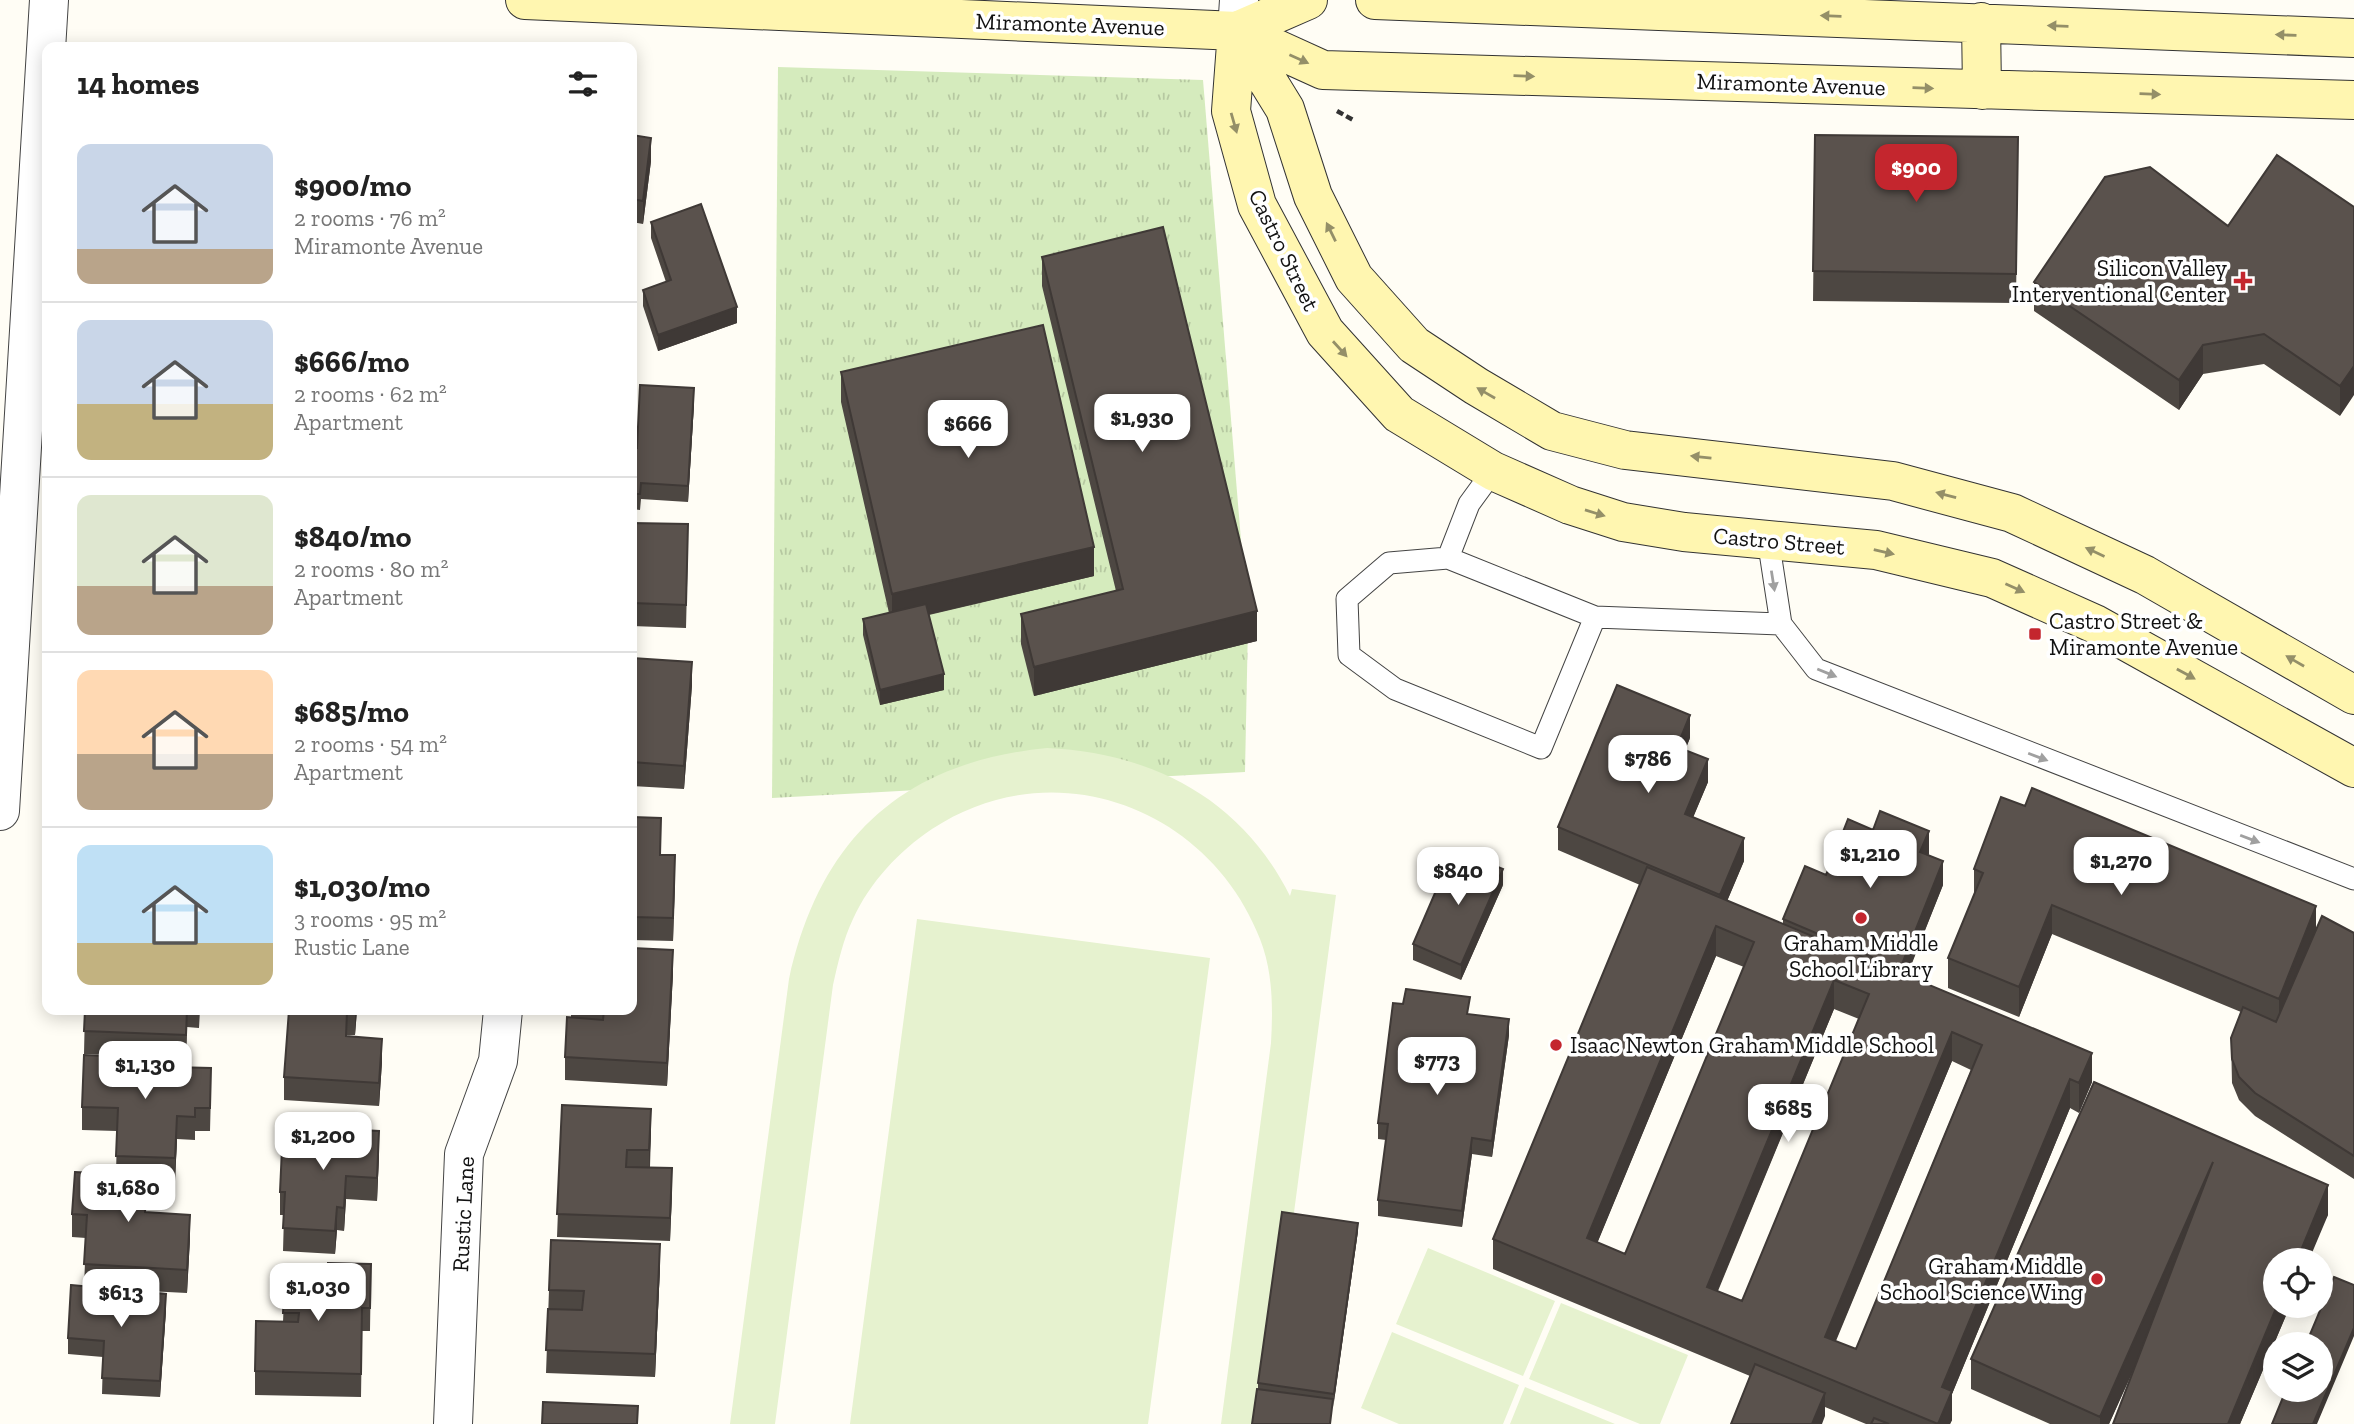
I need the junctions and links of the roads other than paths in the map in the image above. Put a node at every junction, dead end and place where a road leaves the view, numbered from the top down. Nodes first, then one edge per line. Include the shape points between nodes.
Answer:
1 (49, 0) edge
2 (1308, 0) edge
3 (1375, 0) edge
4 (549, 1) edge
5 (1757, 7) edge
6 (1238, 16) edge
7 (1981, 23) junction
8 (2354, 38) edge
9 (46, 42) edge
10 (42, 87) edge
11 (1982, 90) junction
12 (2354, 100) edge
13 (1493, 471) junction
14 (10, 486) edge
15 (1768, 538) junction
16 (1448, 558) junction
17 (1595, 617) junction
18 (1781, 624) junction
19 (2354, 695) edge
20 (2354, 768) edge
21 (0, 811) edge
22 (2354, 879) edge
23 (503, 1015) edge
24 (453, 1424) edge

1 - 9 street
2 - 6 main road, Miramonte Avenue
3 - 5 main road
4 - 6 main road, Miramonte Avenue
7 -> 5 main road
6 -> 11 main road, Miramonte Avenue via 1324,70
6 -> 13 main road, Castro Street via 1231,111 1257,205 1325,332 1399,414
19 -> 6 main road via 2145,575 2012,513 1893,481 1625,450 1552,431 1476,386 1414,345 1354,278 1313,195 1285,109
8 -> 7 main road
7 - 11 main road
10 - 14 street
11 -> 12 main road, Miramonte Avenue
13 -> 15 main road, Castro Street via 1570,505 1623,522 1684,533
13 - 16 lane via 1469,504
14 - 21 street
15 -> 18 lane
15 -> 20 main road, Castro Street via 1876,550 1992,578 2095,624
16 - 17 lane
16 - 17 lane via 1389,563 1347,598 1349,656 1395,689 1541,748
17 - 18 lane
18 -> 22 lane via 1816,669
23 - 24 street, Rustic Lane via 498,1061 464,1154

